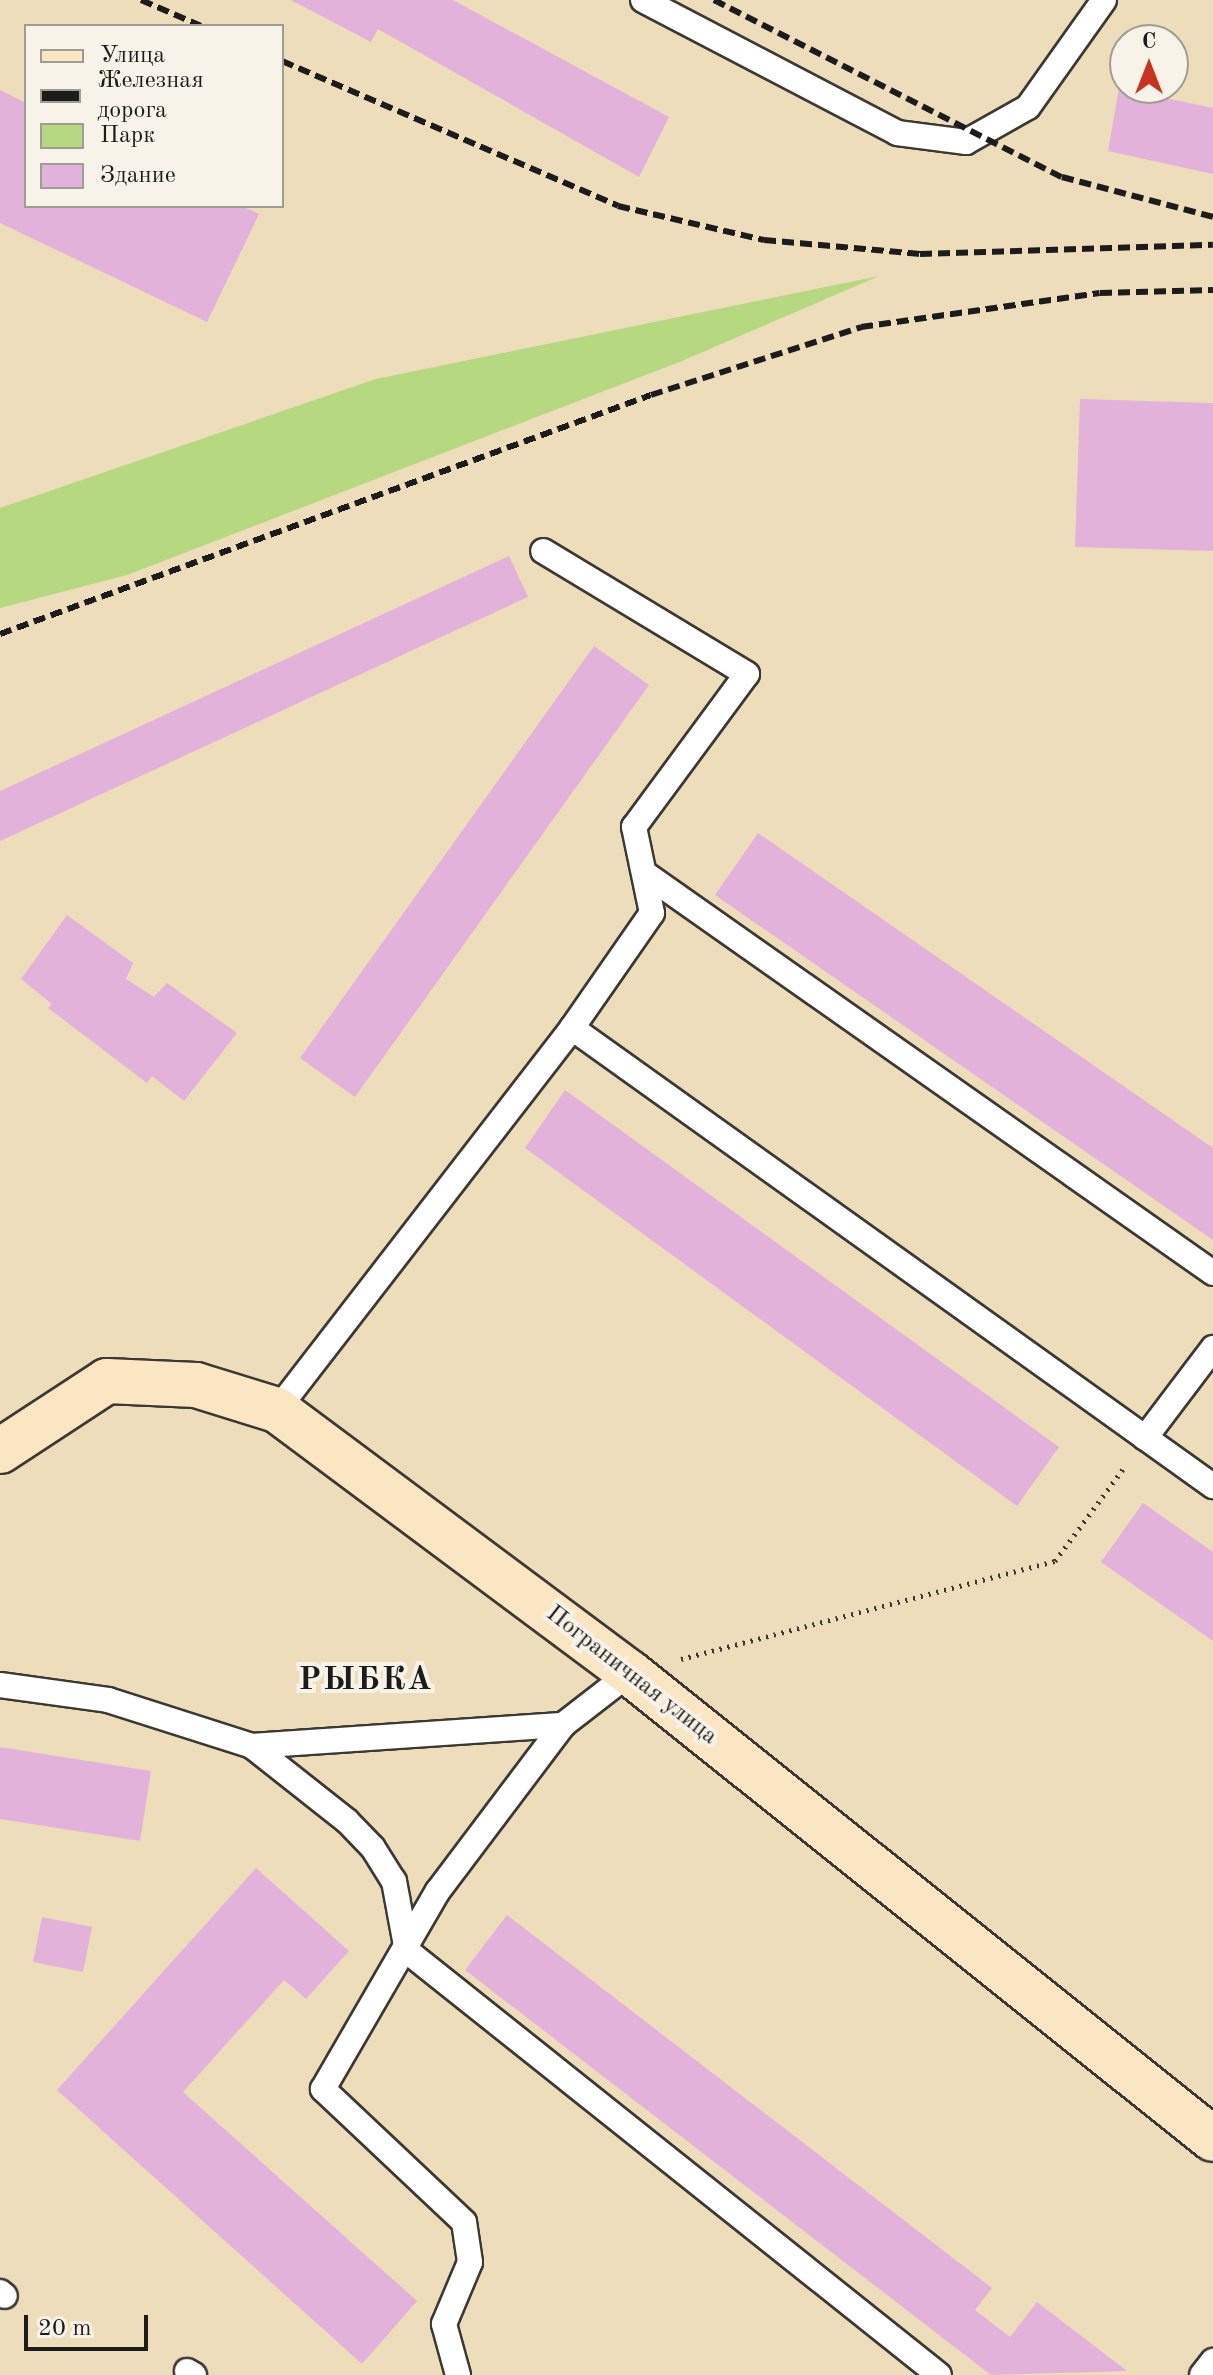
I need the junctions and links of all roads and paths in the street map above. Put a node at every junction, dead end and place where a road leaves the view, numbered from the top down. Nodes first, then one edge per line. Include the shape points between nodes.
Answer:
1 (643, 0) edge
2 (1104, 0) edge
3 (543, 551) dead end
4 (647, 875) junction
5 (572, 1028) junction
6 (1213, 1273) edge
7 (1213, 1348) edge
8 (277, 1410) junction
9 (1145, 1438) junction
10 (0, 1451) edge
11 (1213, 1486) edge
12 (630, 1673) junction
13 (0, 1685) edge
14 (563, 1725) junction
15 (252, 1746) junction
16 (407, 1951) junction
17 (1213, 2139) edge
18 (1213, 2361) edge
19 (458, 2375) edge
20 (939, 2375) edge
21 (1202, 2375) edge

1 - 2 lane via 897,133 966,142 1028,107
3 - 4 lane via 747,674 634,827
4 - 5 lane via 652,913
4 - 6 lane
5 - 8 lane
5 - 9 lane
7 - 9 lane
8 - 10 main road, Пограничная улица via 196,1385 107,1381
8 - 12 main road, Пограничная улица
9 - 11 lane
9 - 12 path via 1055,1561
12 - 14 lane
12 - 17 main road, Пограничная улица
13 - 15 lane via 108,1700
14 - 15 lane
14 - 16 lane via 438,1891
15 - 16 lane via 373,1848 394,1881
16 - 19 lane via 323,2089 464,2222 470,2262 444,2324
16 - 20 lane
18 - 21 lane

